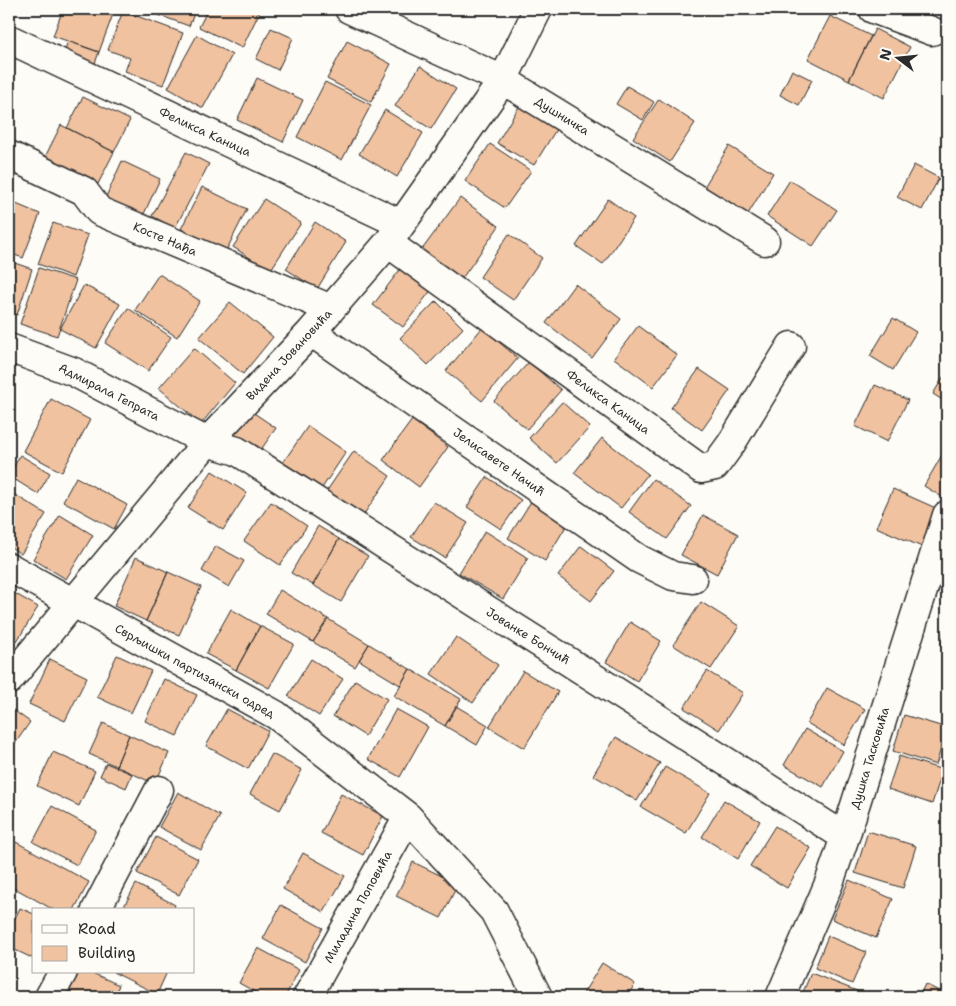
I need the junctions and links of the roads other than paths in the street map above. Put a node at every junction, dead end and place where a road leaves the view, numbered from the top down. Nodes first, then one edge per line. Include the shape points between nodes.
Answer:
1 (349, 9) edge
2 (538, 9) edge
3 (873, 9) edge
4 (932, 31) dead end
5 (9, 39) edge
6 (502, 80) junction
7 (9, 155) edge
8 (395, 234) junction
9 (765, 242) dead end
10 (332, 309) junction
11 (311, 332) junction
12 (791, 346) dead end
13 (9, 348) edge
14 (207, 442) junction
15 (947, 515) edge
16 (9, 567) edge
17 (693, 579) dead end
18 (72, 602) junction
19 (9, 680) edge
20 (159, 790) dead end
21 (408, 817) junction
22 (845, 837) junction
23 (97, 908) edge
24 (62, 974) edge
25 (49, 997) edge
26 (307, 997) edge
27 (538, 997) edge
28 (780, 997) edge

1 - 6 street, Душничка
2 - 6 street, Видена Јовановића
3 - 4 street
5 - 8 street, Феликса Каница
6 - 8 street, Видена Јовановића
6 - 9 street, Душничка
7 - 10 street, Косте Нађа via 84,191 99,211
8 - 10 street, Видена Јовановића
8 - 12 street, Феликса Каница via 701,470 715,466
10 - 11 street, Видена Јовановића
11 - 14 street, Видена Јовановића
11 - 17 street, Јелисавете Начић via 639,559 673,576
13 - 14 street, Адмирала Гепрата via 74,372
14 - 18 street, Видена Јовановића
14 - 22 street, Јованке Бончић via 237,451
15 - 22 street, Душка Тасковића
16 - 18 street, Сврљишки партизански одред
18 - 19 street, Видена Јовановића
18 - 21 street, Сврљишки партизански одред via 276,715
20 - 23 street
21 - 26 street, Миладина Поповића
21 - 27 street, Сврљишки партизански одред via 494,911
22 - 28 street, Душка Тасковића
24 - 25 street

